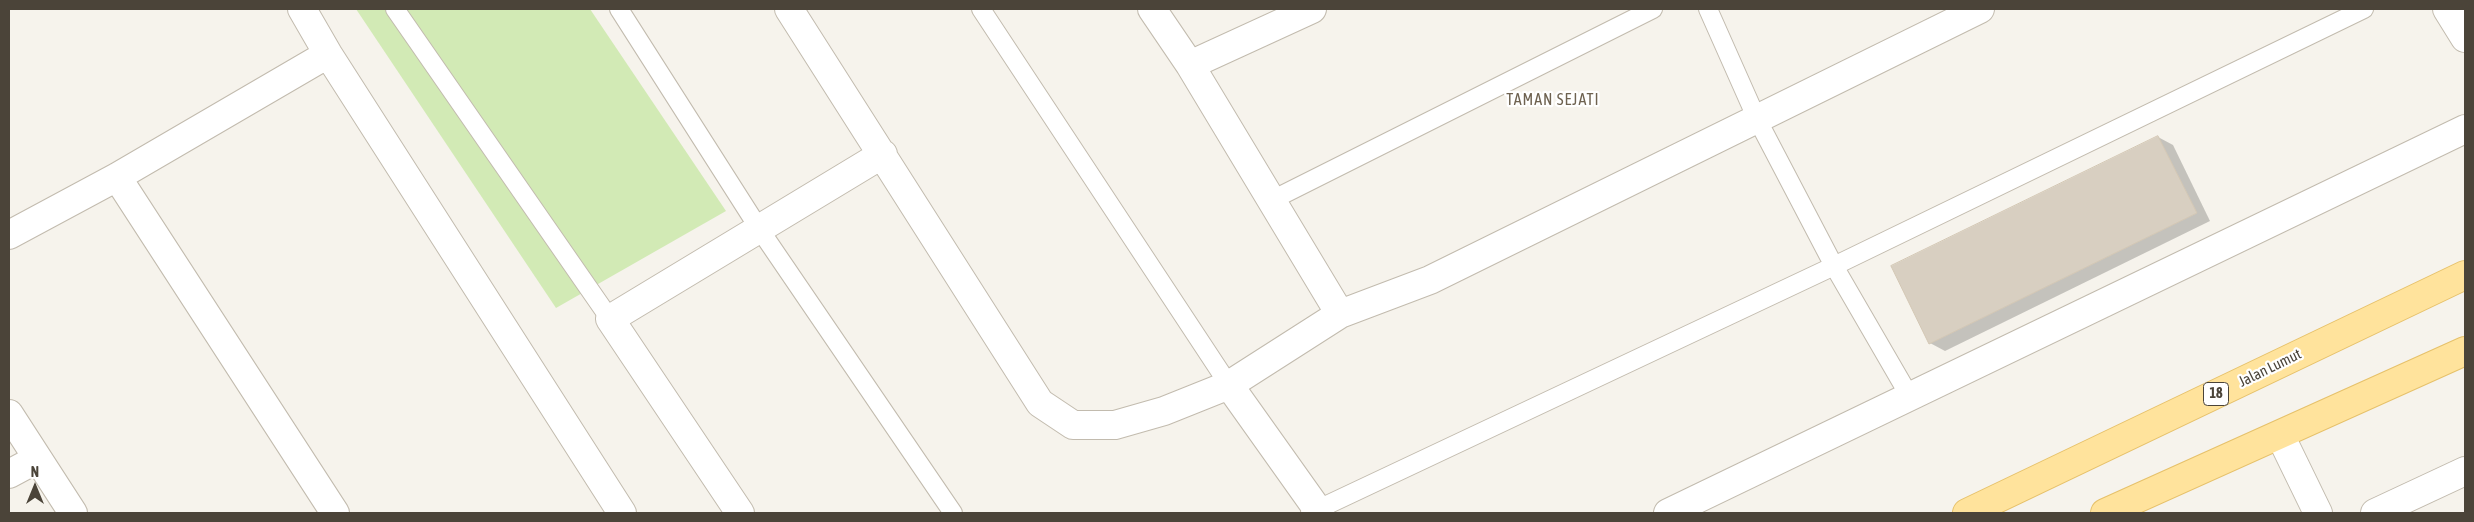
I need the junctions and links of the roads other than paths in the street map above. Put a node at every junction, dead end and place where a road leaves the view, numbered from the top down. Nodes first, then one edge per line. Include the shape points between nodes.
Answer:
1 (302, 9) edge
2 (395, 9) edge
3 (619, 9) edge
4 (789, 9) edge
5 (980, 9) edge
6 (1152, 9) edge
7 (1312, 9) edge
8 (1653, 9) edge
9 (1708, 9) edge
10 (1980, 9) edge
11 (2364, 9) edge
12 (2447, 9) edge
13 (2465, 38) edge
14 (328, 54) junction
15 (1190, 65) junction
16 (1756, 117) junction
17 (2465, 129) edge
18 (883, 154) junction
19 (117, 178) junction
20 (1270, 201) junction
21 (758, 227) junction
22 (9, 235) edge
23 (1834, 266) junction
24 (2465, 275) edge
25 (1340, 314) junction
26 (610, 319) junction
27 (2465, 351) edge
28 (1229, 385) junction
29 (1910, 397) junction
30 (9, 414) edge
31 (2280, 435) junction
32 (37, 459) junction
33 (2465, 471) edge
34 (9, 474) edge
35 (1316, 512) edge
36 (73, 513) edge
37 (335, 513) edge
38 (622, 513) edge
39 (740, 513) edge
40 (953, 513) edge
41 (1668, 513) edge
42 (1967, 513) edge
43 (2105, 513) edge
44 (2318, 513) edge
45 (2374, 513) edge

1 - 14 street
2 - 26 lane
3 - 21 lane
4 - 18 street
5 - 28 lane
6 - 15 street
7 - 15 street
8 - 20 lane
9 - 16 lane
10 - 16 street
11 - 23 lane
12 - 13 street
14 - 19 street
14 - 38 street
15 - 20 street
16 - 23 lane
16 - 25 street via 1430,280
17 - 29 street
18 - 21 street
18 - 28 street via 1040,404 1073,424 1115,425 1164,411
19 - 22 street
19 - 37 street
20 - 25 street
21 - 26 street
21 - 40 lane
23 - 29 lane
23 - 35 lane
24 - 42 main road, Jalan Lumut / 18
25 - 28 street
26 - 39 street
27 - 31 main road
28 - 35 street
29 - 41 street
30 - 32 street
31 - 43 main road
31 - 44 street
32 - 34 street
32 - 36 street
33 - 45 street

